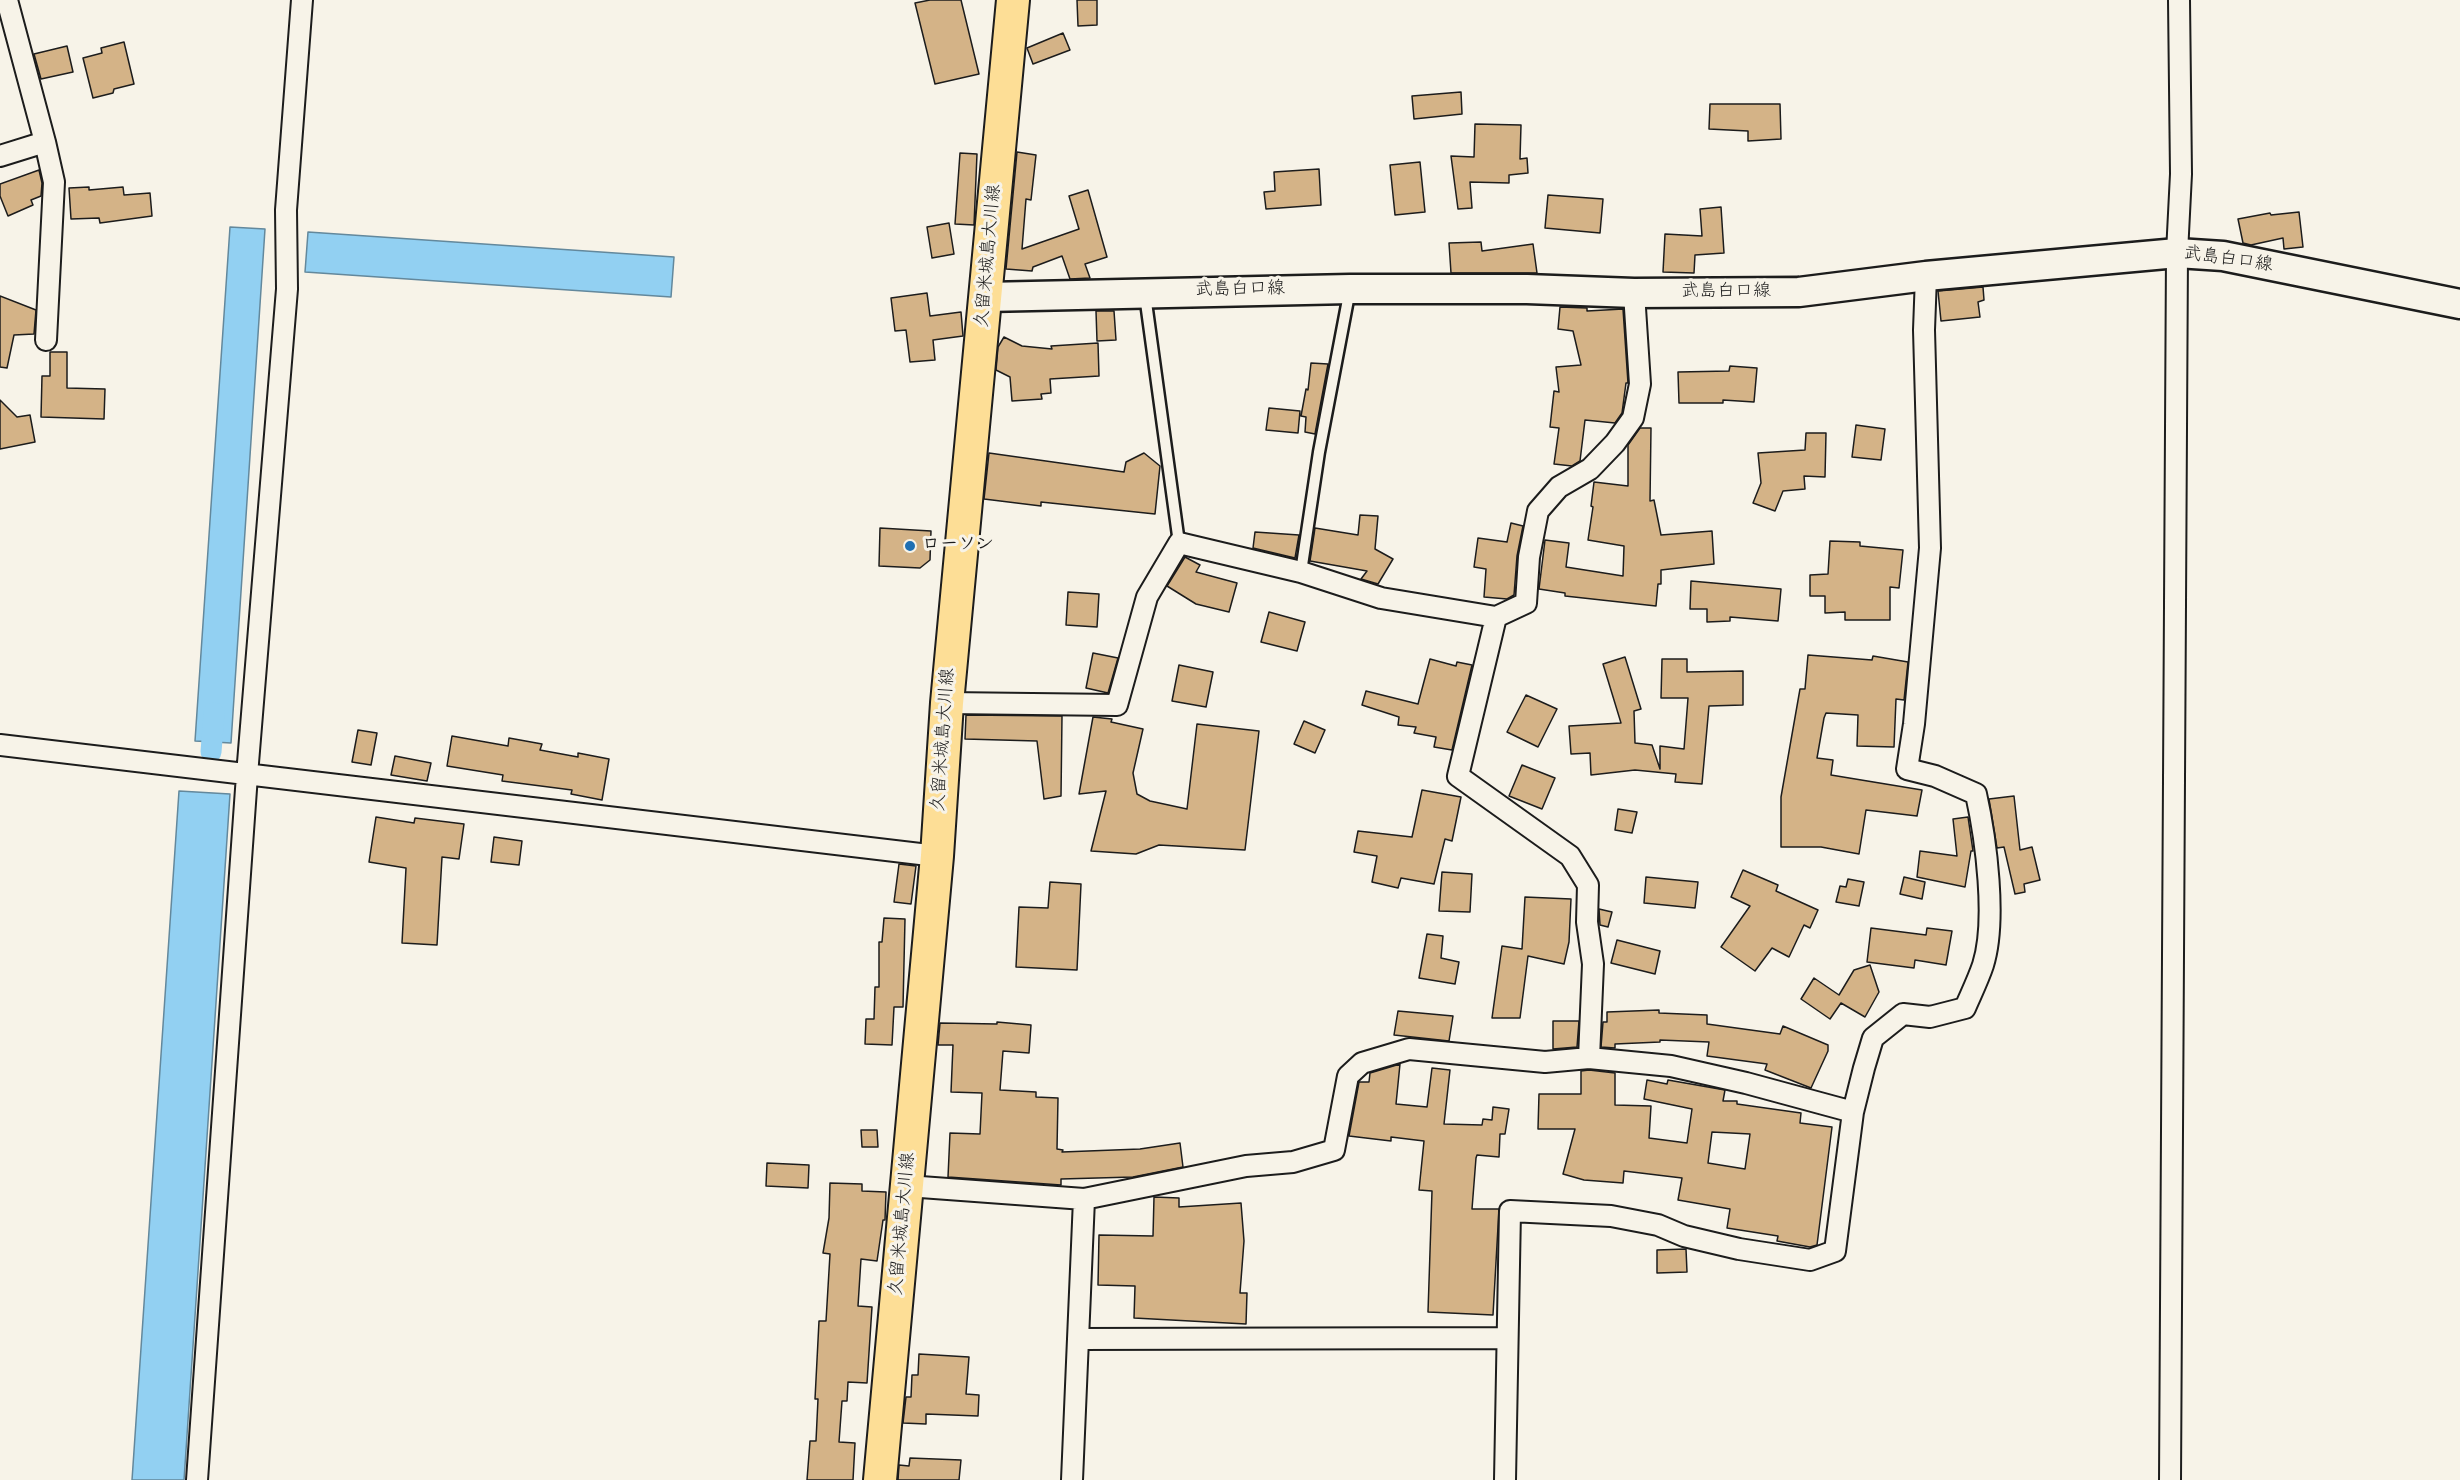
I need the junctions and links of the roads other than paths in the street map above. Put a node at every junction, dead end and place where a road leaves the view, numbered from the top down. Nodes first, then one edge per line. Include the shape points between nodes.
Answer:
1 (7, 0) edge
2 (302, 0) edge
3 (1013, 0) edge
4 (2179, 0) edge
5 (45, 142) junction
6 (0, 156) edge
7 (2177, 253) junction
8 (1926, 276) junction
9 (1350, 289) junction
10 (1144, 292) junction
11 (1634, 293) junction
12 (986, 297) junction
13 (2460, 303) edge
14 (46, 340) dead end
15 (1179, 543) junction
16 (1301, 572) junction
17 (1496, 617) junction
18 (947, 703) junction
19 (0, 745) edge
20 (247, 775) junction
21 (937, 856) junction
22 (1589, 1058) junction
23 (1853, 1112) junction
24 (907, 1186) junction
25 (1084, 1199) junction
26 (1507, 1338) junction
27 (1078, 1339) junction
28 (197, 1480) edge
29 (880, 1480) edge
30 (1072, 1480) edge
31 (1505, 1480) edge
32 (2170, 1480) edge

1 - 5 street
2 - 20 street via 286,210 286,289
3 - 12 main road, 久留米城島大川線
4 - 7 street via 2181,174
5 - 6 street
5 - 14 street via 54,182
7 - 8 main road, 武島白口線
7 - 13 main road, 武島白口線 via 2223,256
7 - 32 street
8 - 11 main road, 武島白口線 via 1799,292
8 - 23 street via 1930,548 1907,768 1976,794 1985,833 1989,930 1984,964 1965,1008 1930,1017 1903,1014 1873,1038
9 - 10 main road, 武島白口線
9 - 11 main road, 武島白口線
9 - 16 lane
10 - 12 main road, 武島白口線
10 - 15 lane
11 - 17 street via 1640,384 1633,418 1590,469 1559,487 1538,511 1526,603
12 - 18 main road, 久留米城島大川線
15 - 16 street
15 - 18 street via 1147,597 1117,705
16 - 17 street via 1381,598
17 - 22 street via 1458,776 1570,856 1588,885 1587,922 1593,964
18 - 21 main road, 久留米城島大川線
19 - 20 street
20 - 21 street
20 - 28 street
21 - 24 main road, 久留米城島大川線
22 - 23 street via 1671,1066
22 - 25 street via 1545,1062 1409,1049 1362,1063 1348,1076 1334,1150 1293,1162 1246,1166
23 - 26 street via 1835,1251 1810,1260 1739,1249 1684,1236 1658,1225 1611,1216 1510,1211
24 - 25 street
24 - 29 main road, 久留米城島大川線
25 - 27 street
26 - 27 street
26 - 31 street
27 - 30 street

